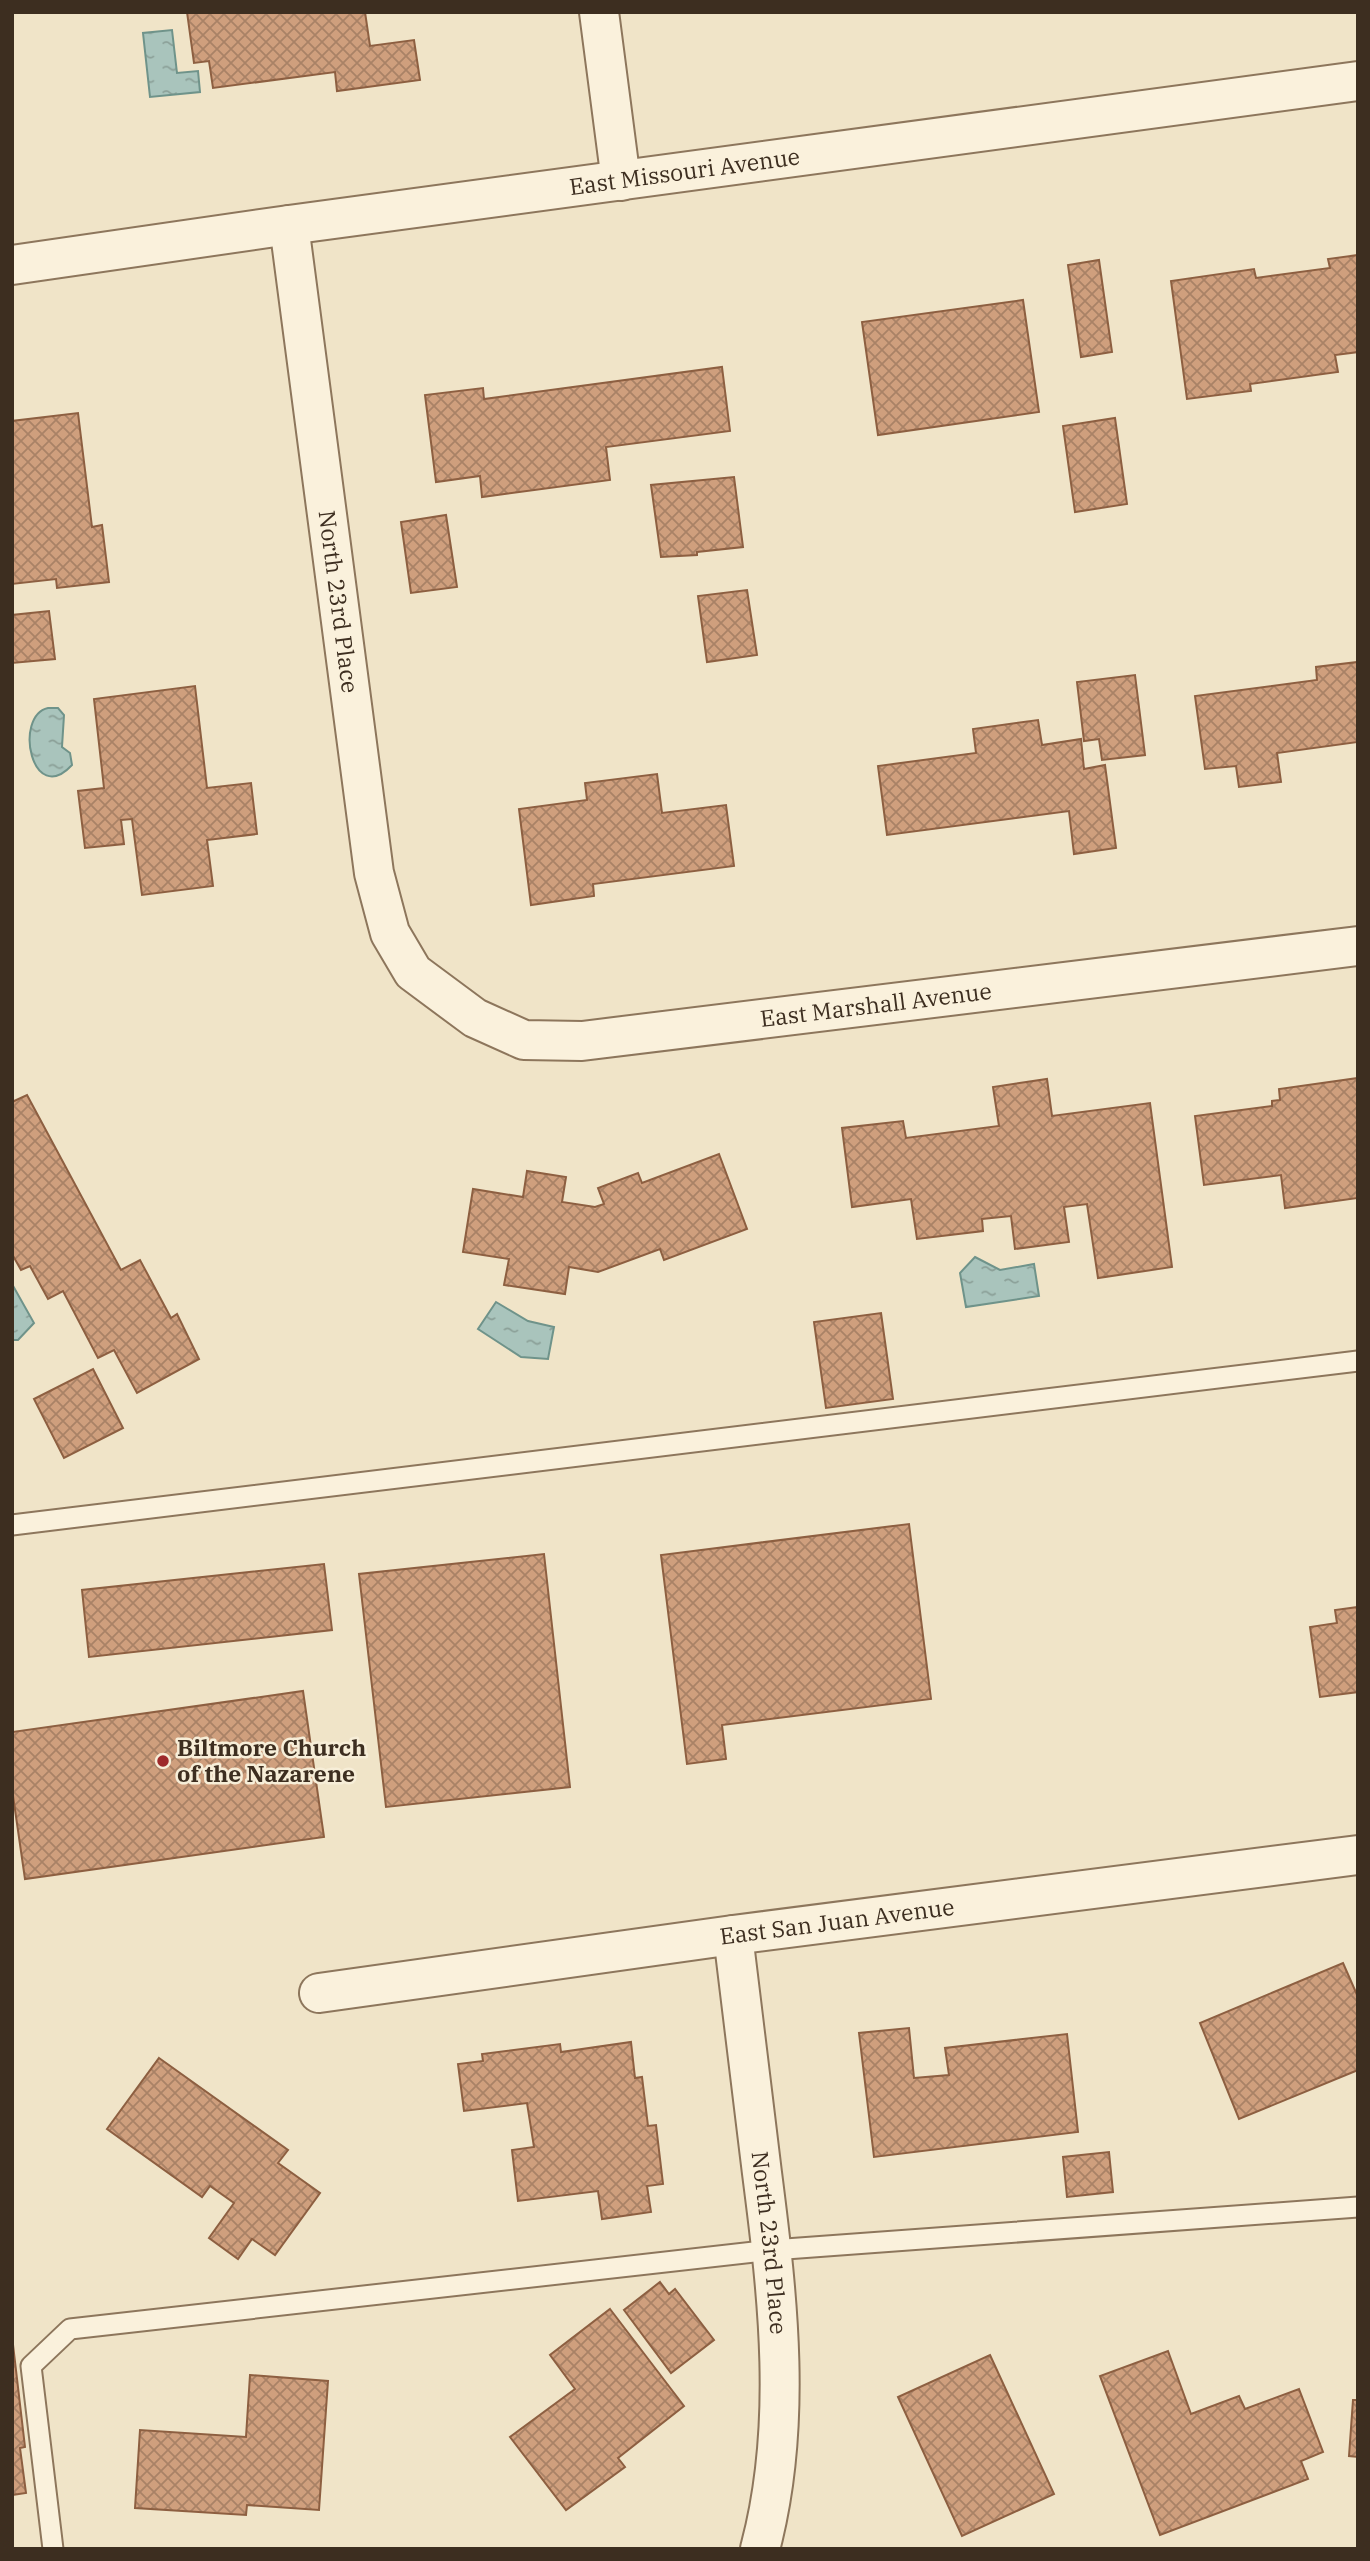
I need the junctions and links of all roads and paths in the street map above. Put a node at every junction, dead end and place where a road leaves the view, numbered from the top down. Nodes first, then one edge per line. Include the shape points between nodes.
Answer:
1 (599, 12) edge
2 (1358, 81) edge
3 (621, 181) junction
4 (289, 225) junction
5 (12, 265) edge
6 (1358, 946) edge
7 (413, 972) joint
8 (1358, 1361) edge
9 (12, 1525) edge
10 (1358, 1855) edge
11 (733, 1935) junction
12 (319, 1993) dead end
13 (1358, 2207) edge
14 (772, 2250) junction
15 (53, 2549) edge
16 (760, 2549) edge

1 - 3 street
2 - 3 street, East Missouri Avenue
3 - 4 street, East Missouri Avenue
4 - 5 street, East Missouri Avenue
4 - 7 street, North 23rd Place via 374,873 390,933
6 - 7 street, East Marshall Avenue via 582,1041 524,1041 475,1018
8 - 9 lane
10 - 11 street, East San Juan Avenue
11 - 12 street, East San Juan Avenue
11 - 14 street, North 23rd Place
13 - 14 lane
14 - 15 lane via 70,2329 32,2366
14 - 16 street, North 23rd Place via 780,2361 778,2423

